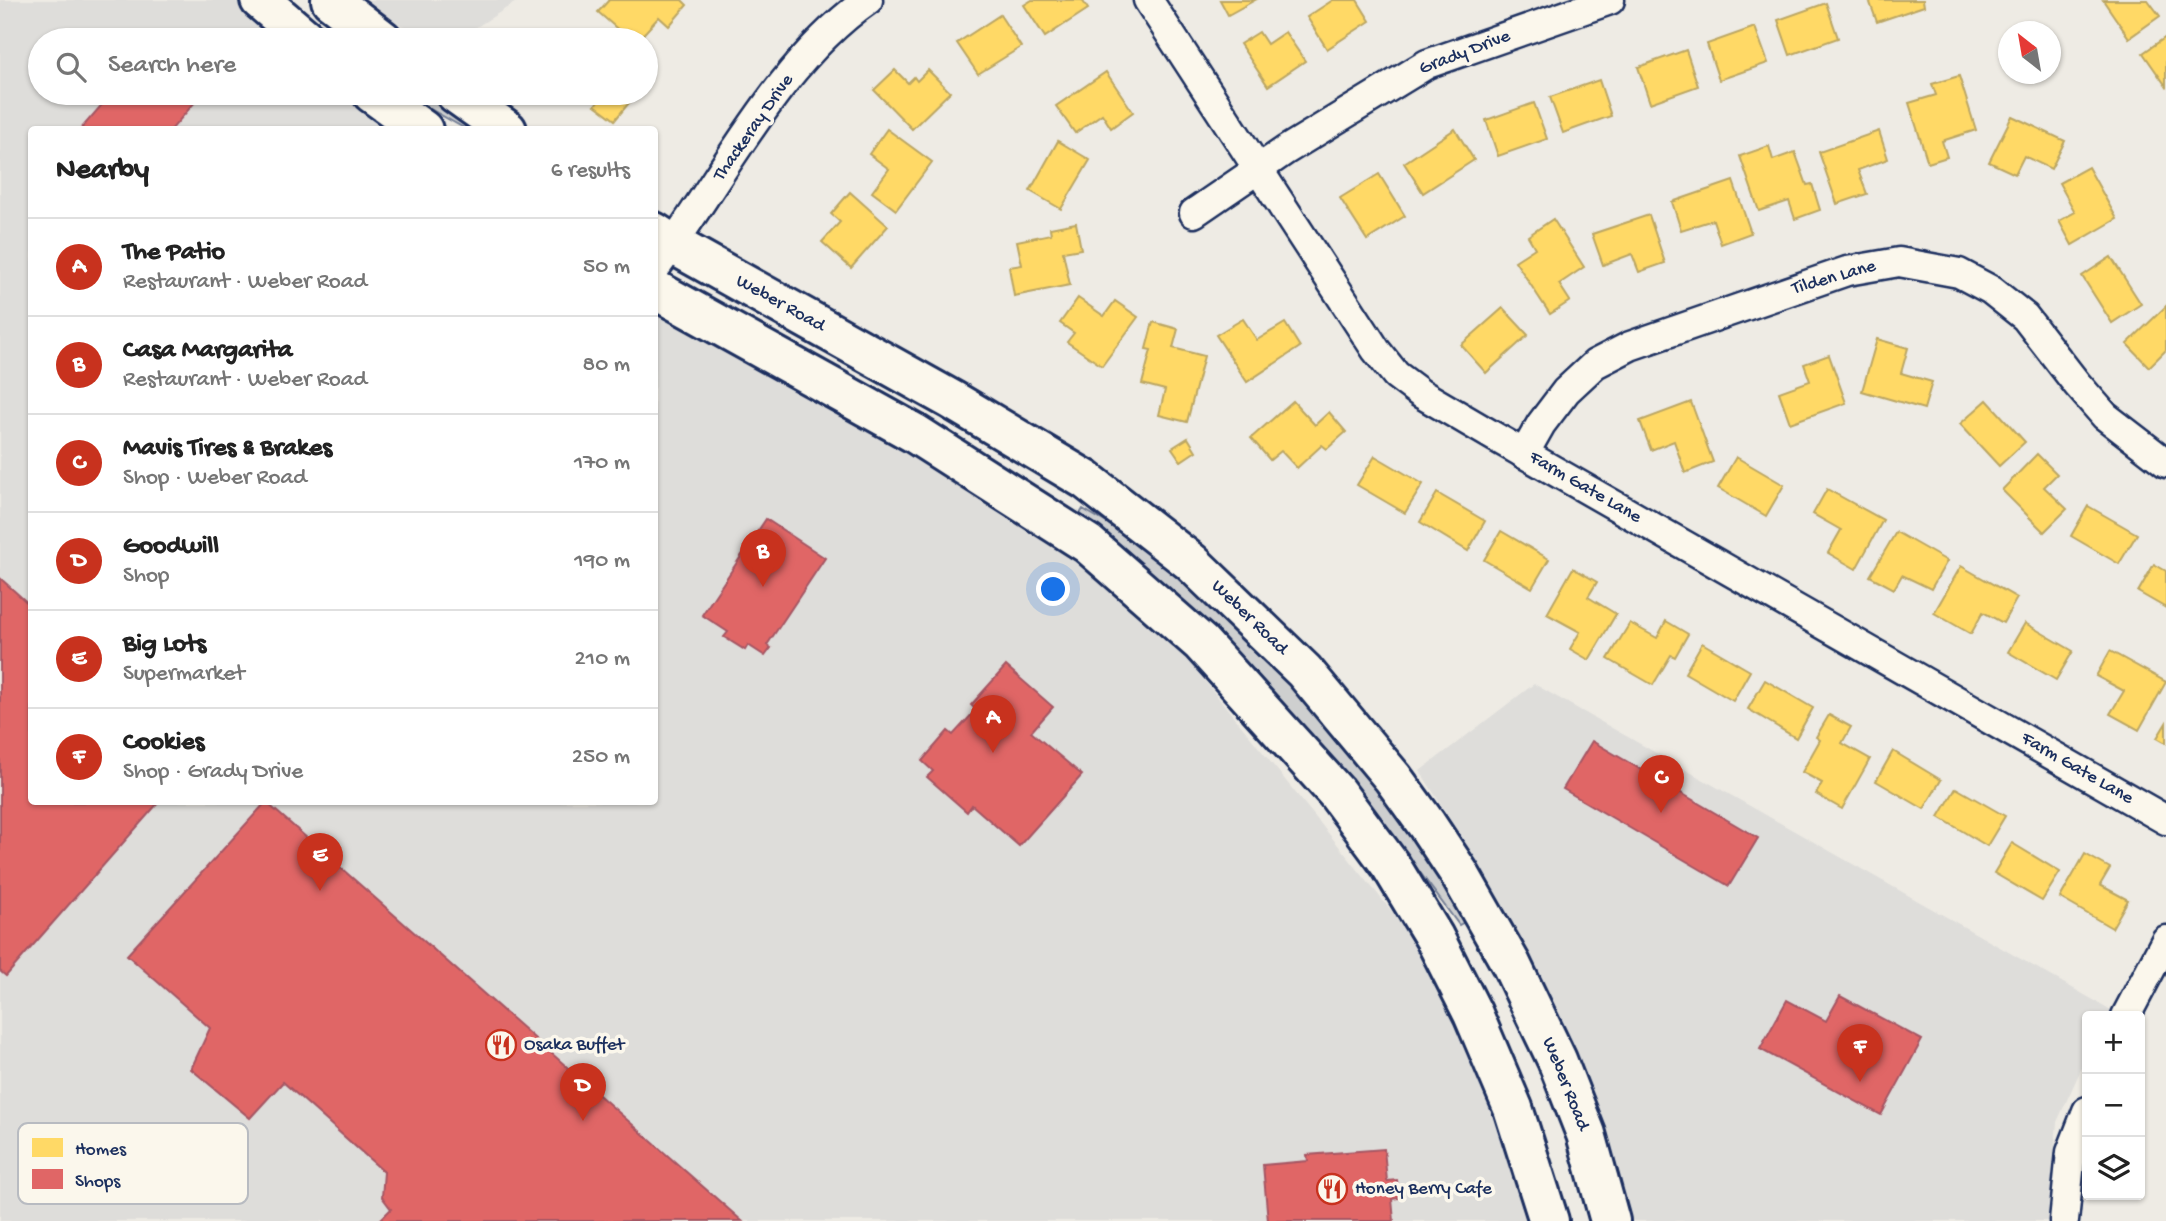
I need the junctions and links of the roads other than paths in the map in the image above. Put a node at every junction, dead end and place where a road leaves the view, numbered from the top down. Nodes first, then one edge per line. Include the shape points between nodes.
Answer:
1 (260, 0) edge
2 (331, 0) edge
3 (868, 0) edge
4 (1148, 0) edge
5 (1610, 0) edge
6 (293, 28) edge
7 (367, 28) edge
8 (389, 105) edge
9 (472, 105) edge
10 (417, 126) edge
11 (502, 126) edge
12 (1258, 169) junction
13 (1194, 213) dead end
14 (661, 249) edge
15 (658, 291) edge
16 (1524, 454) junction
17 (2166, 463) edge
18 (2166, 820) edge
19 (2166, 940) edge
20 (2129, 1011) edge
21 (2082, 1124) edge
22 (1549, 1221) edge
23 (1610, 1221) edge
24 (2064, 1221) edge

1 - 6 main road
2 - 7 main road
3 - 14 street, Thackeray Drive via 806,54
4 - 12 street, Farm Gate Lane
5 - 12 street, Grady Drive via 1427,64
8 - 10 main road
9 - 11 main road
12 - 13 street, Grady Drive
12 - 16 street, Farm Gate Lane via 1396,375
14 - 23 main road, Weber Road via 952,400 1086,480 1191,562 1304,671 1420,816 1511,964 1586,1134
15 - 22 main road via 914,433 1088,544 1201,643 1336,792 1391,866 1427,925 1474,1014 1513,1108
16 - 17 street, Tilden Lane via 1566,391 1595,364 1630,346 1847,271 1899,262 1959,273 1991,290 2025,317 2105,416
16 - 18 street, Farm Gate Lane
19 - 20 street
21 - 24 street via 2071,1152

